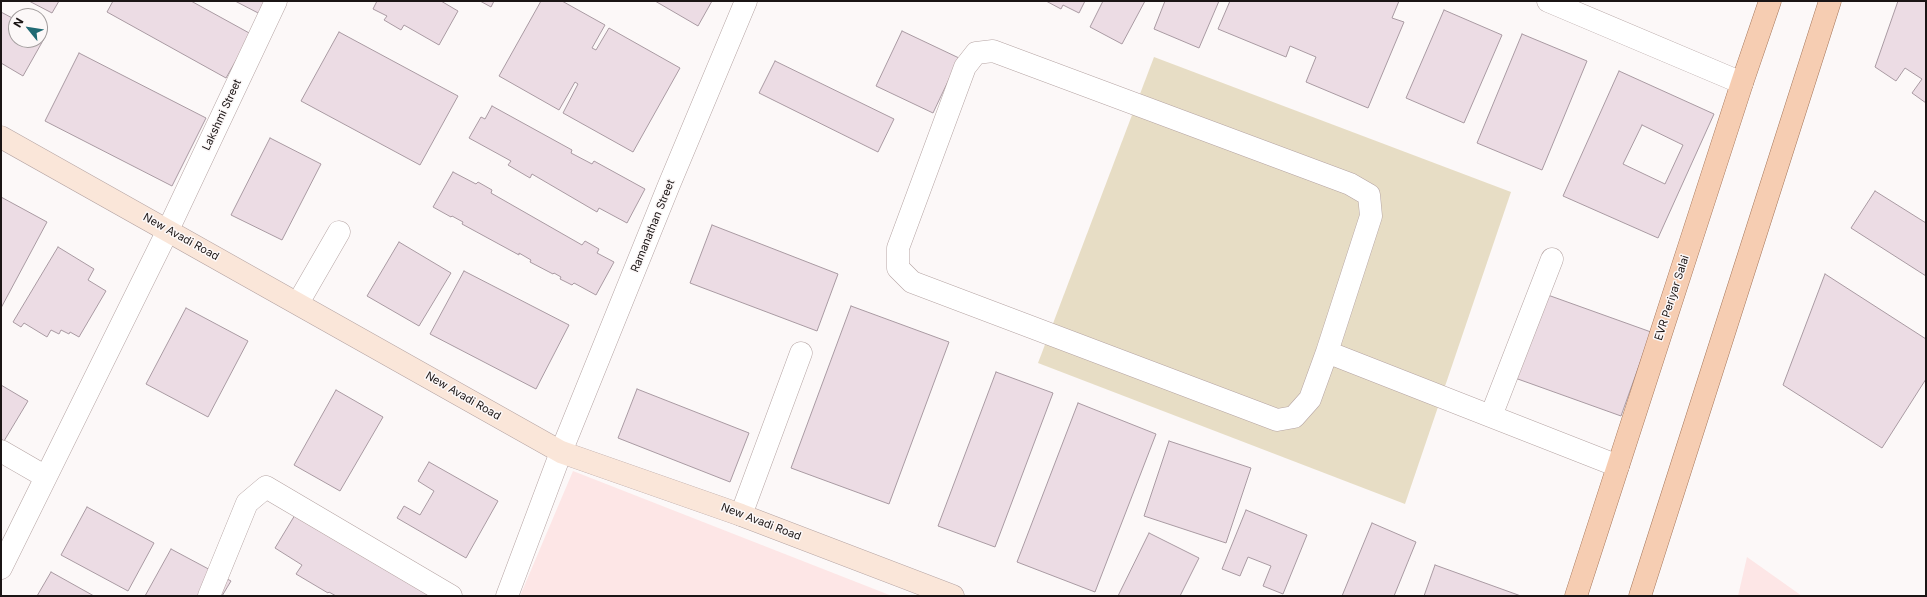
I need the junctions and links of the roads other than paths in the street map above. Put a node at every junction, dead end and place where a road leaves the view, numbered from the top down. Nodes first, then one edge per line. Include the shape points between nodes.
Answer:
1 (276, 1) edge
2 (746, 1) edge
3 (1548, 1) edge
4 (1770, 1) edge
5 (1830, 1) edge
6 (1742, 83) junction
7 (1, 137) edge
8 (168, 230) junction
9 (339, 232) dead end
10 (1552, 258) dead end
11 (298, 303) junction
12 (1327, 352) junction
13 (801, 353) dead end
14 (1491, 416) junction
15 (1, 451) edge
16 (561, 452) junction
17 (1618, 466) junction
18 (46, 477) junction
19 (741, 515) junction
20 (1, 568) edge
21 (209, 596) edge
22 (451, 596) edge
23 (507, 596) edge
24 (953, 596) edge
25 (1576, 596) edge
26 (1640, 596) edge

1 - 8 street, Lakshmi Street
2 - 16 street, Ramanathan Street
3 - 6 street
4 - 6 main road, EVR Periyar Salai
5 - 26 main road
6 - 17 main road, EVR Periyar Salai
7 - 8 main road, New Avadi Road
8 - 11 main road, New Avadi Road
8 - 18 street, Lakshmi Street
9 - 11 street
10 - 14 street
11 - 16 main road, New Avadi Road
12 - 12 street via 1371,216 1369,195 1350,184 993,51 976,52 965,67 898,248 898,268 912,282 1277,420 1294,417 1310,399
12 - 14 street
13 - 19 street
14 - 17 street
15 - 18 street
16 - 19 main road, New Avadi Road
16 - 23 street, Ramanathan Street
17 - 25 main road, EVR Periyar Salai
18 - 20 street, Lakshmi Street
19 - 24 main road, New Avadi Road
21 - 22 street via 247,503 266,487

